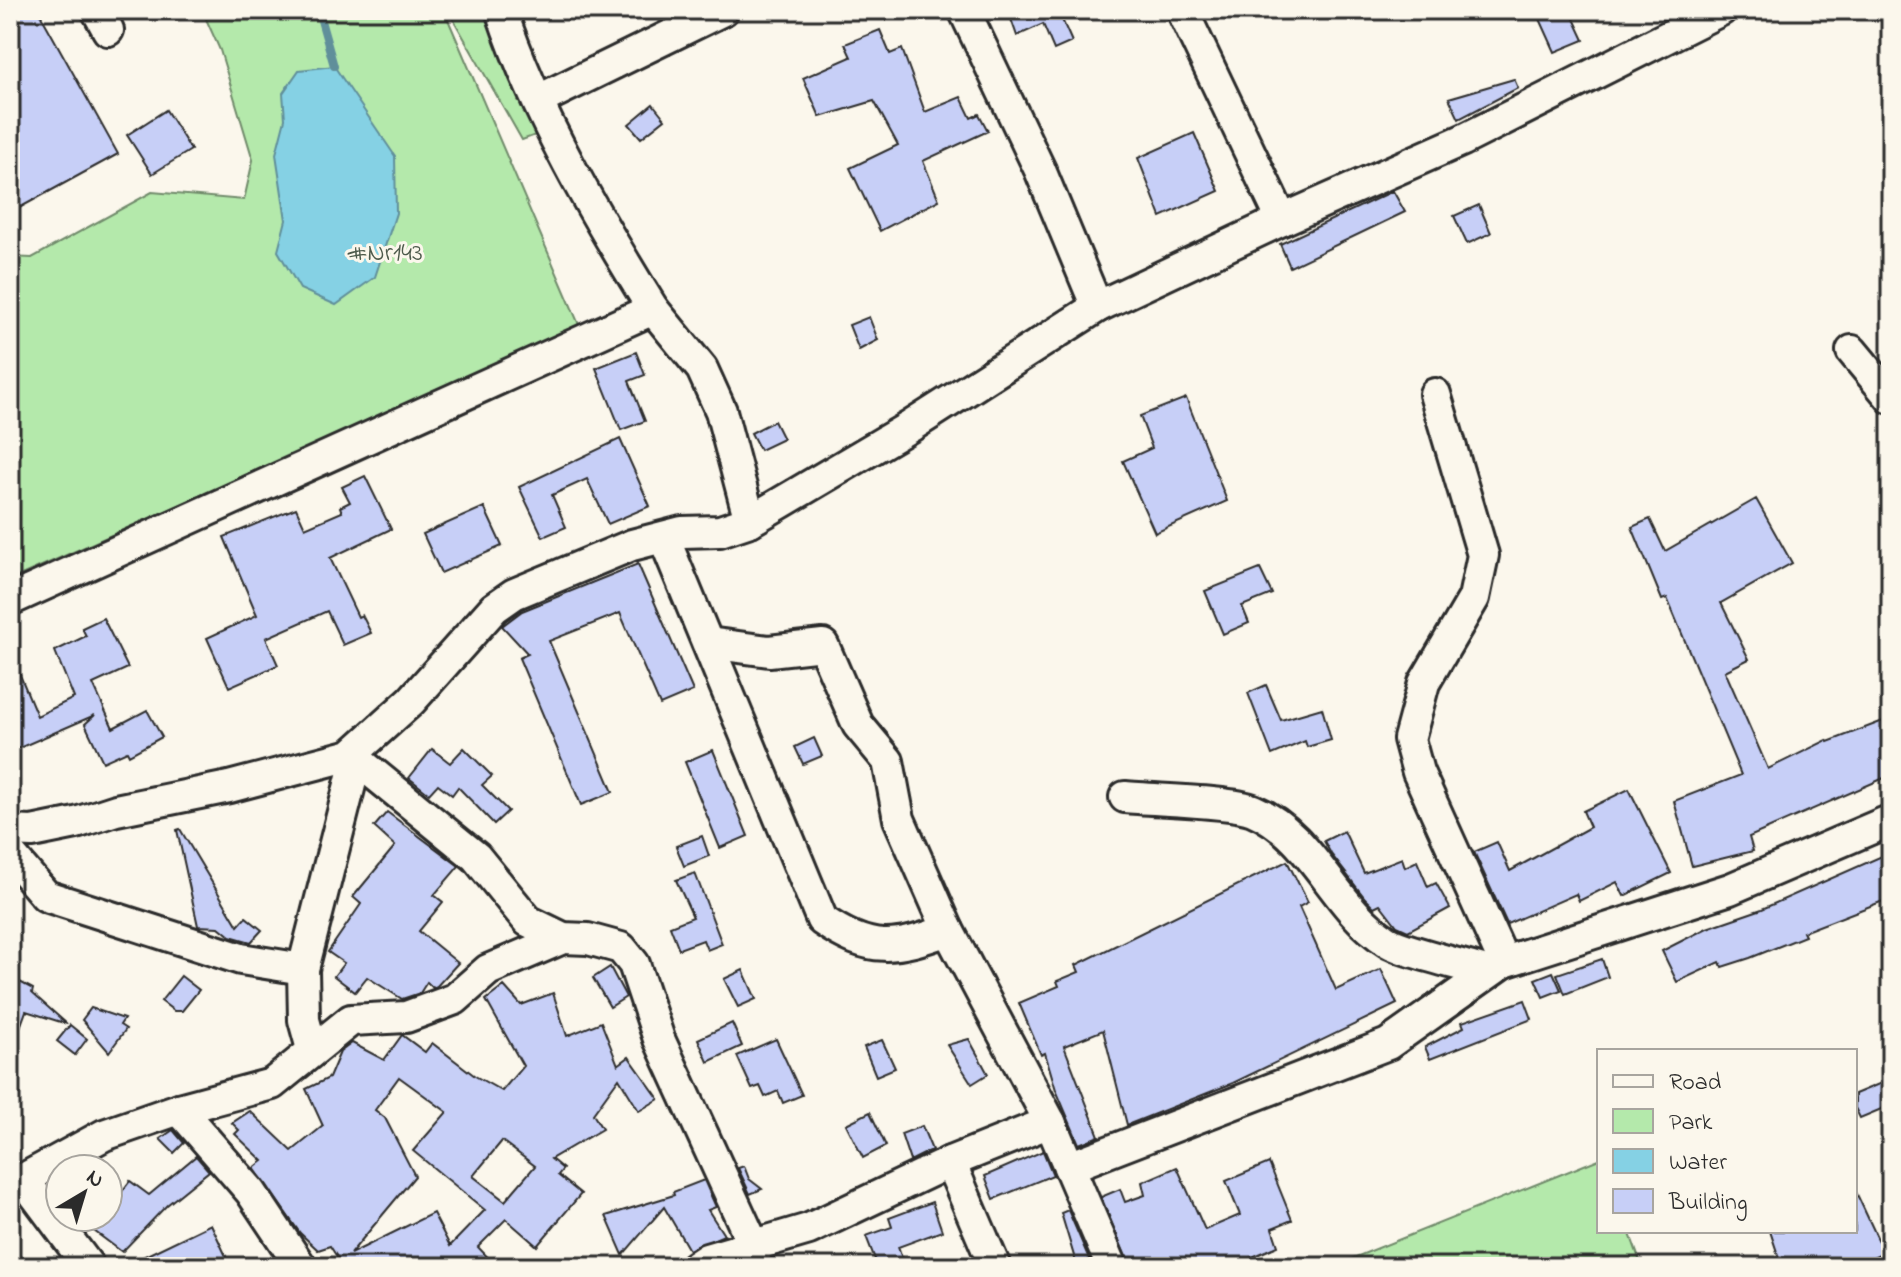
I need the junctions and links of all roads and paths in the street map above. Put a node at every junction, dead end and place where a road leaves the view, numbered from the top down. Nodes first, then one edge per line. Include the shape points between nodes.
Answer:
1 (501, 10) edge
2 (723, 10) edge
3 (964, 10) edge
4 (1182, 10) edge
5 (1721, 10) edge
6 (539, 100) junction
7 (1282, 220) junction
8 (1097, 307) junction
9 (653, 309) junction
10 (1852, 351) dead end
11 (1435, 394) dead end
12 (1891, 398) edge
13 (750, 521) junction
14 (664, 538) junction
15 (10, 600) edge
16 (708, 643) junction
17 (354, 758) junction
18 (1125, 797) dead end
19 (1891, 820) edge
20 (10, 831) edge
21 (10, 854) edge
22 (948, 930) junction
23 (563, 938) junction
24 (1495, 967) junction
25 (303, 969) junction
26 (312, 1049) junction
27 (179, 1109) junction
28 (1050, 1122) junction
29 (950, 1162) junction
30 (1069, 1167) junction
31 (15, 1182) edge
32 (754, 1255) edge
33 (89, 1267) edge
34 (301, 1267) edge
35 (695, 1267) edge
36 (995, 1267) edge
37 (1112, 1267) edge

1 - 6 street via 519,65
2 - 6 street
3 - 8 street
4 - 7 street
5 - 7 street via 1463,140
6 - 9 street
7 - 8 street
8 - 13 street
9 - 13 street via 702,369 721,411
9 - 15 street
10 - 12 street
11 - 24 street via 1483,555 1474,598 1424,683 1409,739
13 - 14 street
14 - 16 street
14 - 17 street via 632,545 514,594 494,608
16 - 22 street via 769,651 823,645 858,725 888,761 899,819
16 - 22 street via 822,920 857,942 882,946 904,946
17 - 20 street via 76,823
17 - 23 street via 476,857 528,921
17 - 25 street
18 - 24 street via 1251,809 1286,831 1343,899 1389,943
19 - 24 street via 1730,889
21 - 25 street via 46,896 241,959
22 - 28 street
23 - 26 street via 488,970 455,999 406,1017 351,1020
23 - 32 street via 621,948 634,964 664,1051
24 - 30 street via 1388,1044
25 - 26 street via 304,1020
26 - 27 street via 272,1084
27 - 31 street via 104,1135
27 - 34 street via 251,1192
28 - 29 street
28 - 30 street
29 - 32 street
29 - 36 street
30 - 37 street
31 - 33 street via 30,1188
32 - 35 street via 707,1259

